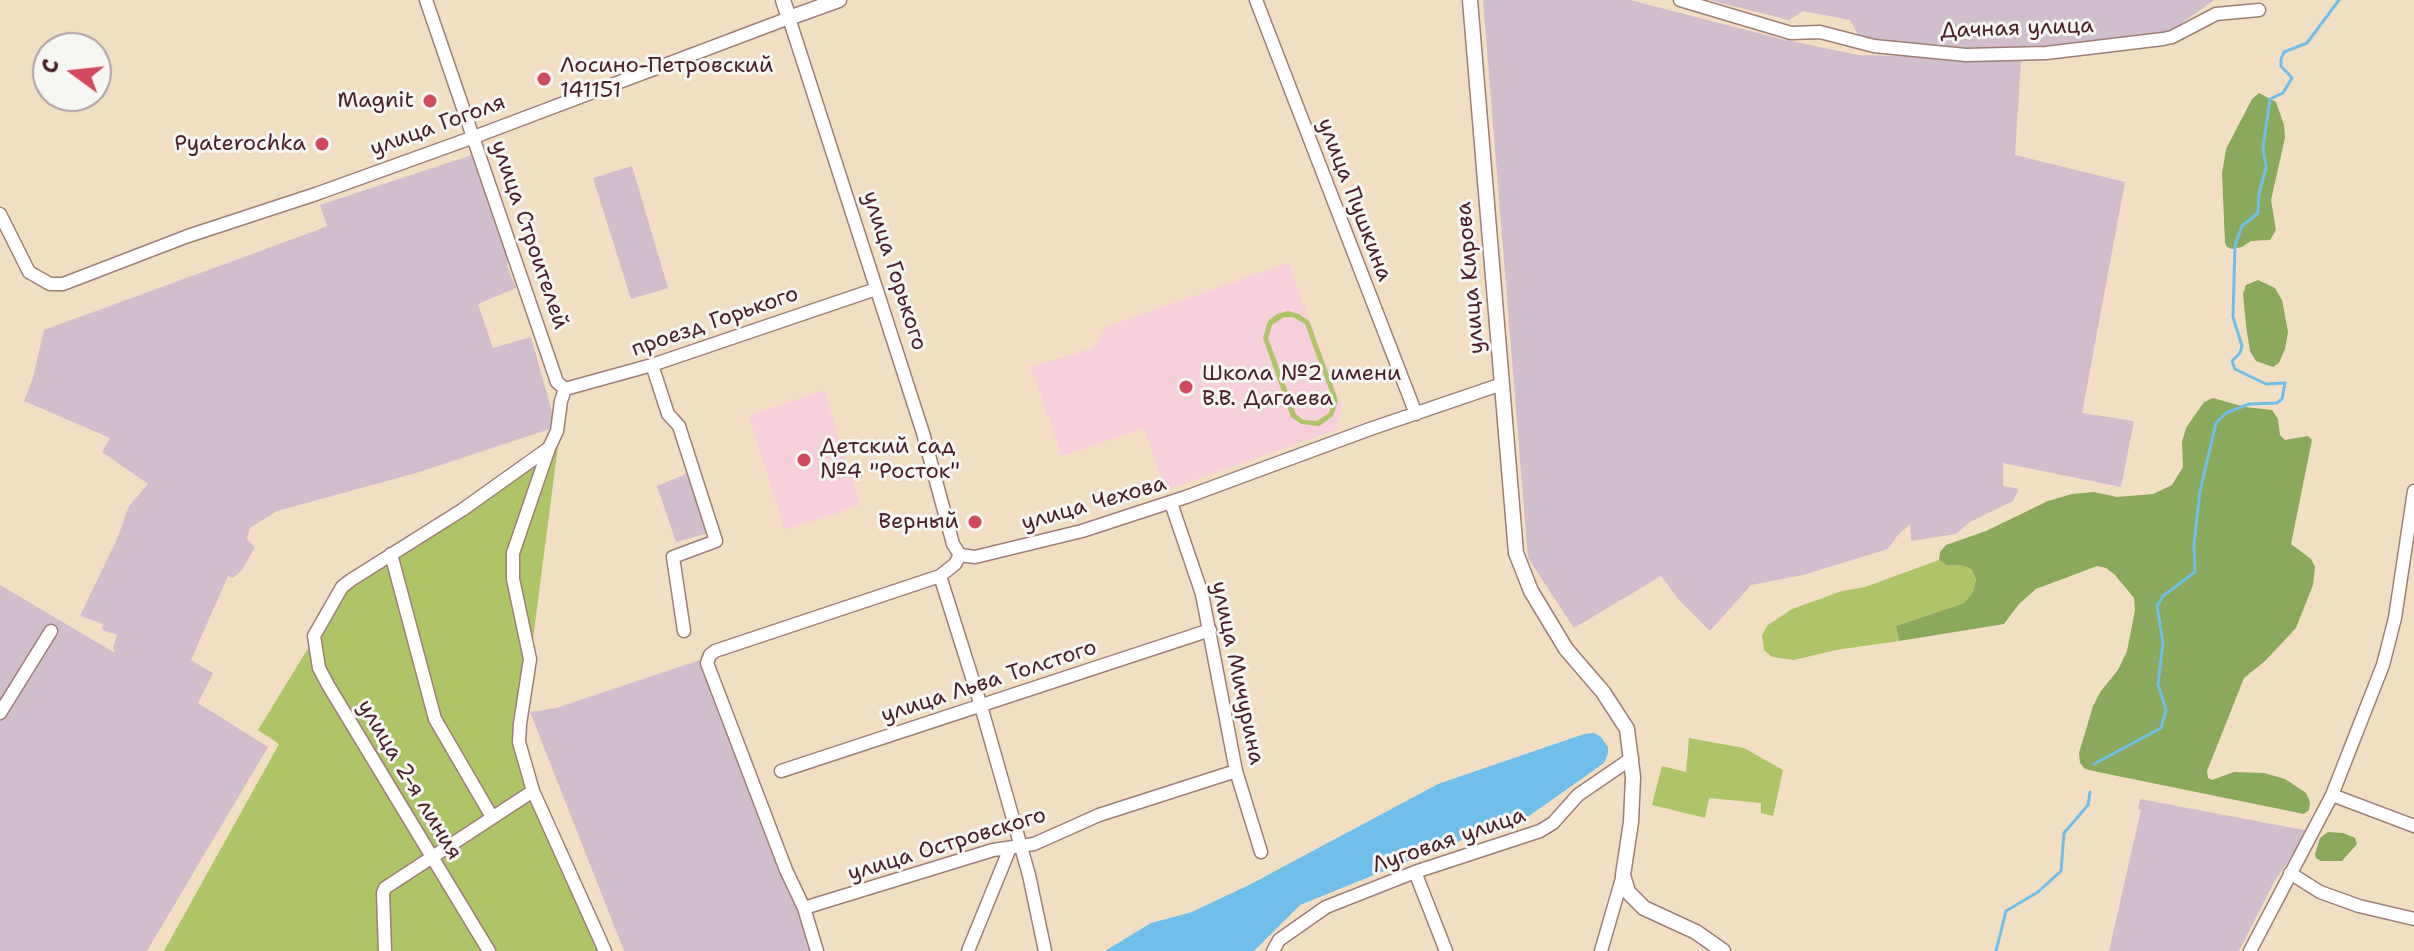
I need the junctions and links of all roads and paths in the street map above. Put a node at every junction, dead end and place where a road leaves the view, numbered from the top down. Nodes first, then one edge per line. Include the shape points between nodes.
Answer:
1 (426, 0) edge
2 (783, 0) edge
3 (839, 0) edge
4 (1256, 0) edge
5 (1470, 0) edge
6 (1680, 0) edge
7 (2259, 10) dead end
8 (789, 18) junction
9 (474, 137) junction
10 (0, 214) edge
11 (876, 289) junction
12 (652, 365) junction
13 (1502, 384) junction
14 (565, 389) junction
15 (1416, 414) junction
16 (549, 448) junction
17 (2414, 491) edge
18 (1171, 503) junction
19 (391, 554) junction
20 (960, 555) junction
21 (940, 576) junction
22 (1210, 630) junction
23 (51, 631) dead end
24 (684, 631) dead end
25 (981, 706) junction
26 (0, 713) edge
27 (1632, 758) junction
28 (781, 771) dead end
29 (1236, 771) junction
30 (533, 791) junction
31 (2332, 795) junction
32 (492, 817) junction
33 (2414, 826) edge
34 (1015, 847) junction
35 (1261, 852) dead end
36 (432, 857) junction
37 (1415, 872) junction
38 (2290, 873) junction
39 (1623, 875) junction
40 (804, 908) junction
41 (2414, 919) edge
42 (385, 951) edge
43 (489, 951) edge
44 (605, 951) edge
45 (817, 951) edge
46 (968, 951) edge
47 (1045, 951) edge
48 (1273, 951) edge
49 (1446, 951) edge
50 (1601, 951) edge
51 (1723, 951) edge
52 (2250, 951) edge

1 - 9 street, улица Строителей
2 - 8 street, улица Горького
3 - 8 street, улица Гоголя
4 - 15 street, улица Пушкина
5 - 13 street, улица Кирова
6 - 7 street, Дачная улица via 1791,33 1820,32 1874,46 1966,55 2046,53 2163,39 2216,14
8 - 9 street, улица Гоголя
8 - 11 street, улица Горького
9 - 10 street, улица Гоголя via 63,284 50,284 29,272
9 - 14 street, улица Строителей via 557,382
11 - 12 street, проезд Горького
11 - 20 street, улица Горького
12 - 14 street, проезд Горького
12 - 24 street via 668,414 679,426 716,541 673,557
13 - 15 street, улица Чехова
13 - 27 street, улица Кирова via 1516,553 1531,591 1566,649 1627,729
14 - 16 street
15 - 18 street, улица Чехова
16 - 19 street
16 - 30 street via 512,566 530,649 519,742
17 - 31 street via 2391,638
18 - 20 street, улица Чехова via 1055,538 975,557
18 - 22 street, улица Мичурина
19 - 32 street via 435,719
19 - 36 street, улица 2-я линия via 342,587 314,636 319,668
20 - 21 street
21 - 25 street
21 - 40 street via 710,655 707,663
22 - 25 street, улица Льва Толстого
22 - 29 street, улица Мичурина
23 - 26 street
25 - 28 street, улица Льва Толстого
25 - 34 street
27 - 37 street, Луговая улица via 1578,795 1540,831
27 - 39 street
29 - 34 street, улица Островского
29 - 35 street, улица Мичурина
30 - 32 street
30 - 44 street
31 - 33 street
31 - 38 street
32 - 36 street
34 - 40 street, улица Островского
34 - 46 street
34 - 47 street via 1029,875
36 - 42 street via 385,888
36 - 43 street, улица 2-я линия
37 - 48 street, Луговая улица via 1315,912
37 - 49 street
38 - 41 street via 2320,892
38 - 52 street
39 - 50 street
39 - 51 street via 1628,892 1644,908
40 - 45 street

